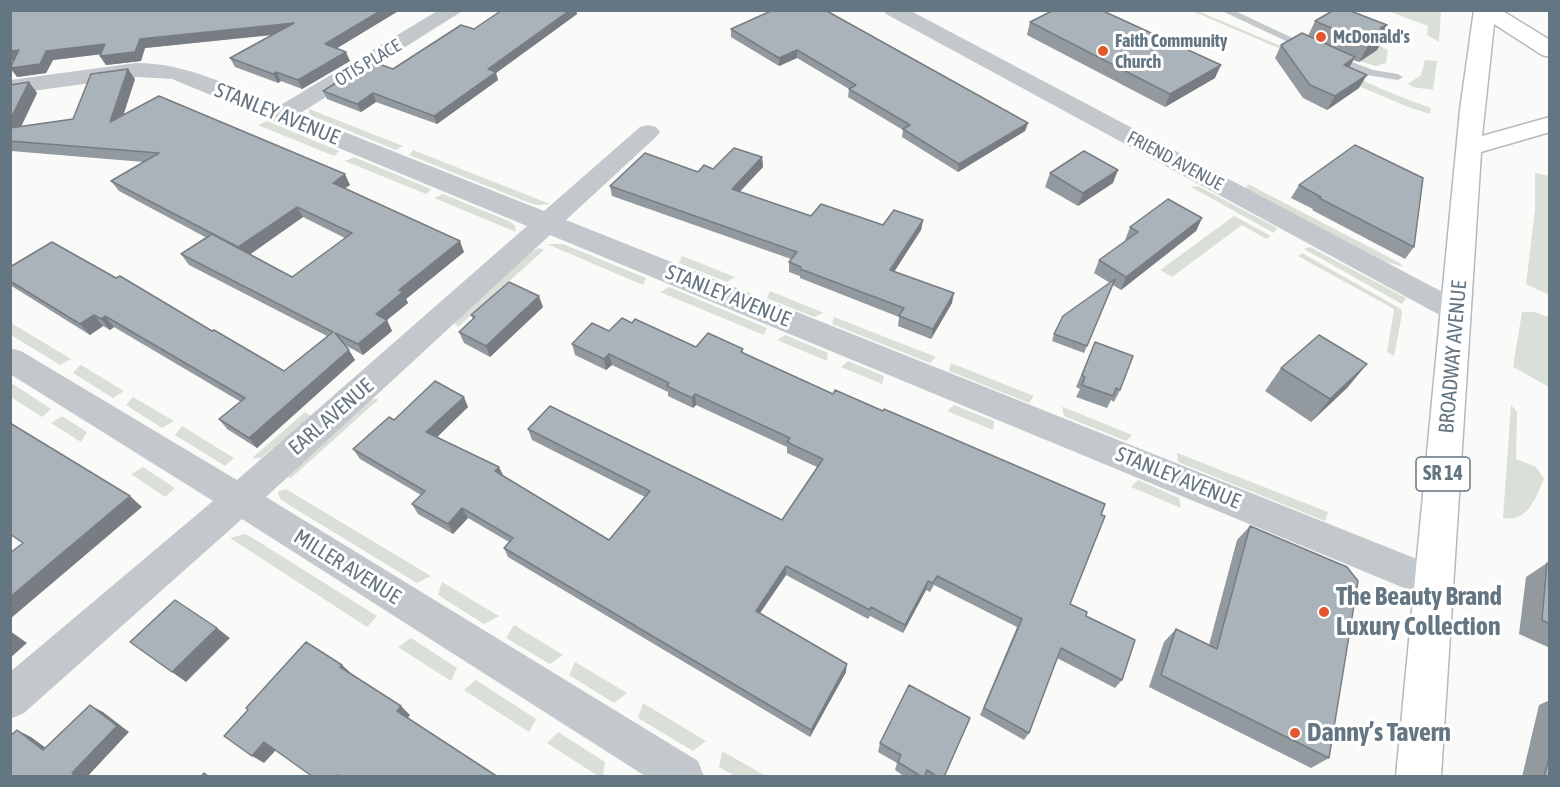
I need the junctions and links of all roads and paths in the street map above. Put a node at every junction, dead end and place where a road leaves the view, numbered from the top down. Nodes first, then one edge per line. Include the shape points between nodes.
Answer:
1 (454, 10) edge
2 (893, 10) edge
3 (1486, 10) edge
4 (1225, 12) edge
5 (1550, 50) edge
6 (1398, 77) dead end
7 (10, 87) edge
8 (282, 114) junction
9 (1550, 124) edge
10 (648, 132) dead end
11 (1470, 147) junction
12 (548, 224) junction
13 (1457, 312) junction
14 (10, 359) edge
15 (239, 499) junction
16 (1434, 583) junction
17 (10, 699) edge
18 (683, 777) edge
19 (1418, 777) edge

1 - 8 street, OTIS PLACE
2 - 13 street, FRIEND AVENUE
3 - 5 main road
3 - 11 main road, BROADWAY AVENUE / SR 14
4 - 6 lane via 1371,73
7 - 8 street, STANLEY AVENUE via 157,70 177,73
8 - 12 street, STANLEY AVENUE
9 - 11 main road
10 - 12 street, EARL AVENUE
11 - 13 main road, BROADWAY AVENUE / SR 14
12 - 15 street, EARL AVENUE
12 - 16 street, STANLEY AVENUE
13 - 16 main road, BROADWAY AVENUE / SR 14
14 - 15 street, MILLER AVENUE
15 - 17 street, EARL AVENUE
15 - 18 street, MILLER AVENUE
16 - 19 main road, BROADWAY AVENUE / SR 14

